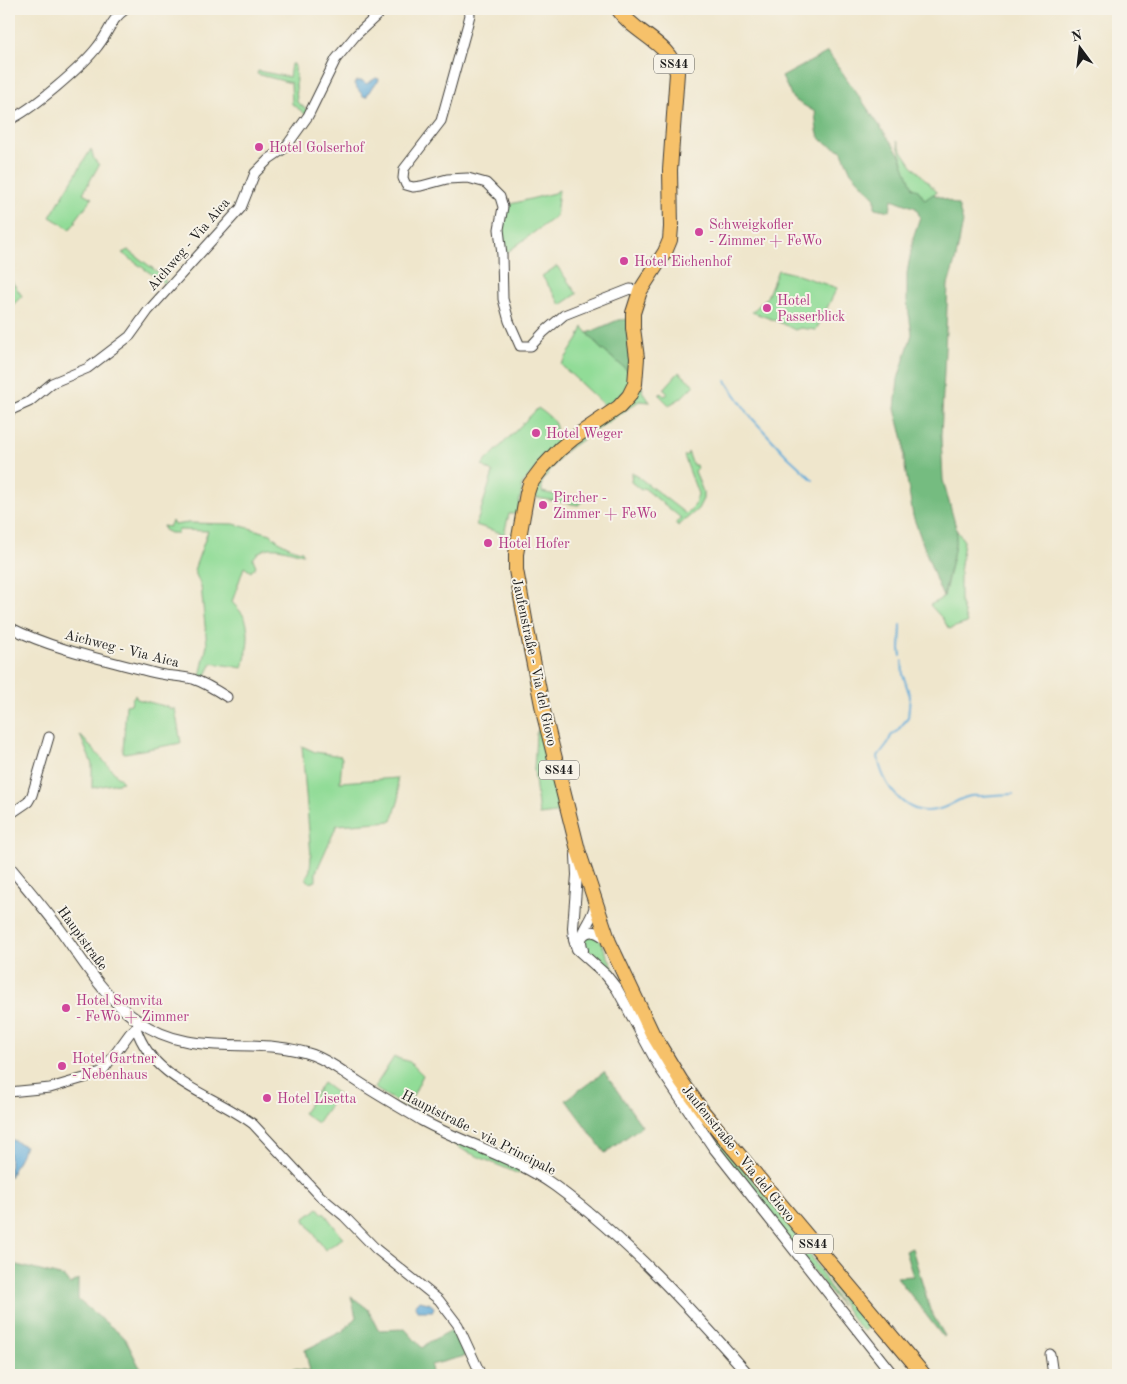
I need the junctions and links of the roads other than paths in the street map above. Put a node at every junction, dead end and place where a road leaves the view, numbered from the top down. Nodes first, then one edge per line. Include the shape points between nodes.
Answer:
1 (126, 9) edge
2 (384, 9) edge
3 (469, 9) edge
4 (618, 9) edge
5 (9, 120) edge
6 (640, 291) junction
7 (9, 411) edge
8 (9, 627) edge
9 (227, 697) dead end
10 (49, 737) dead end
11 (570, 814) junction
12 (9, 815) edge
13 (9, 866) edge
14 (597, 911) junction
15 (573, 928) junction
16 (580, 939) junction
17 (609, 942) junction
18 (585, 956) junction
19 (137, 1025) junction
20 (11, 1090) edge
21 (1050, 1354) dead end
22 (481, 1375) edge
23 (749, 1375) edge
24 (893, 1375) edge
25 (924, 1375) edge
26 (1053, 1375) edge

1 - 5 street via 116,16 89,56 31,106
2 - 7 street, Aichweg - Via Aica via 336,59 298,133 255,172 241,208 148,311 130,336 88,368 52,384 29,402
3 - 6 street via 467,28 441,121 404,169 404,182 413,187 446,179 468,178 486,183 500,197 503,207 499,229 503,299 520,346 531,346 564,316 630,289
4 - 6 main road, Jaufenstraße - Via del Giovo / SS44 via 627,21 668,54 677,73 670,170 670,240
6 - 11 main road, Jaufenstraße - Via del Giovo / SS44 via 633,313 635,384 619,407 572,438 542,468 530,484 518,537 516,570 544,715
8 - 9 street, Aichweg - Via Aica via 90,656 192,679
10 - 12 street via 32,795 28,802
11 - 14 main road, Jaufenstraße - Via del Giovo / SS44
11 - 15 street via 577,875
13 - 19 street, Hauptstraße via 38,900 104,991
14 - 15 street via 581,913
14 - 16 street
14 - 17 main road, Jaufenstraße - Via del Giovo / SS44
15 - 18 street via 576,945
16 - 17 street via 584,933 594,931
16 - 18 street
17 - 25 main road, Jaufenstraße - Via del Giovo / SS44 via 652,1033 703,1112
18 - 24 street via 617,989 661,1070 713,1147
19 - 20 street via 101,1073 50,1088
19 - 22 street via 138,1035 146,1048 166,1071 253,1124 320,1196 376,1249 439,1300 458,1325
19 - 23 street, Hauptstraße - via Principale via 190,1042 214,1046 282,1046 316,1056 424,1121 554,1186 608,1230 657,1277
21 - 26 street

